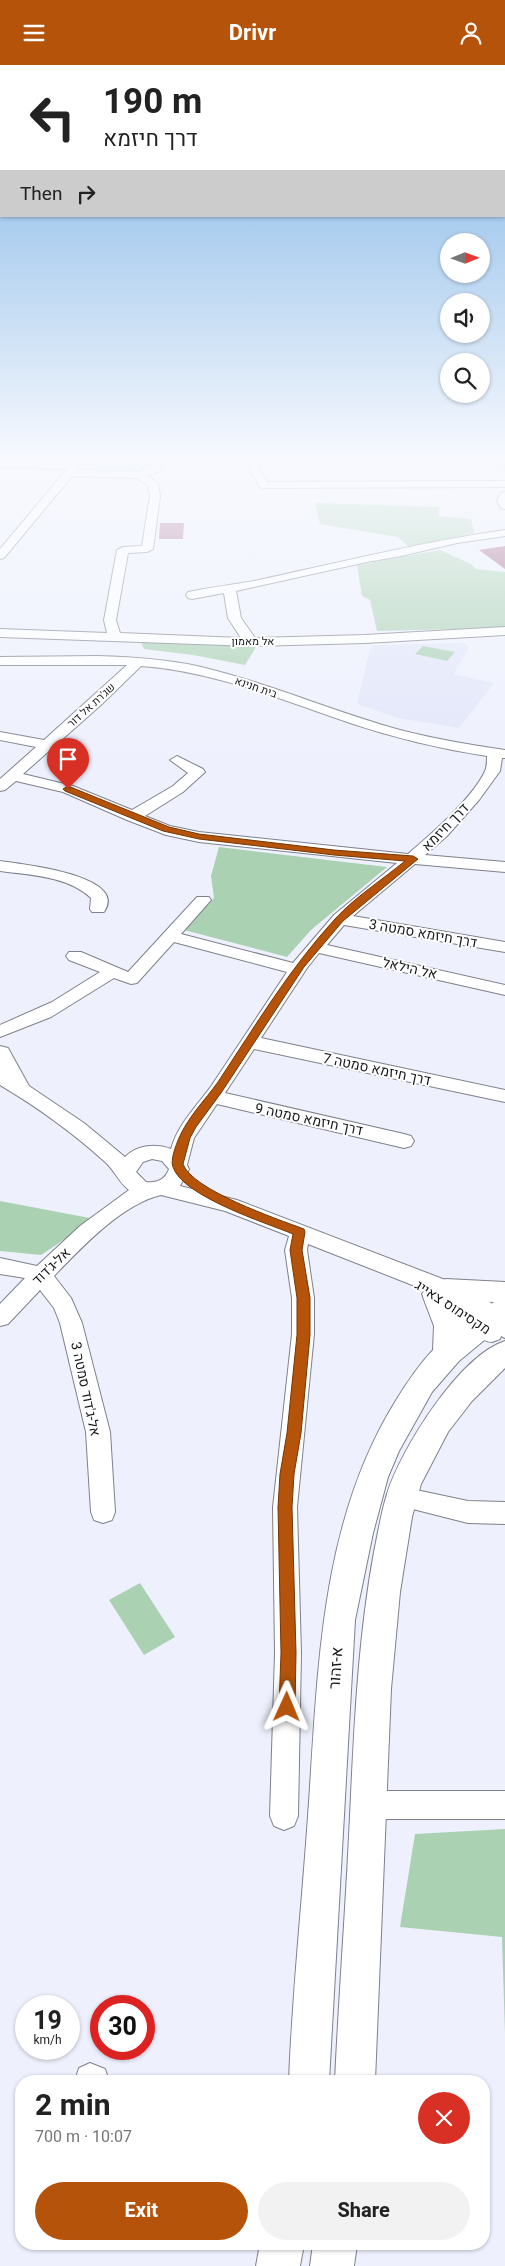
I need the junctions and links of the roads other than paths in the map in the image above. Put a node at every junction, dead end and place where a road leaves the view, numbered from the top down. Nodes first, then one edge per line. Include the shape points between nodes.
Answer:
1 (120, 564) edge
2 (343, 564) edge
3 (230, 589) junction
4 (192, 595) dead end
5 (505, 631) edge
6 (0, 633) edge
7 (114, 636) junction
8 (130, 636) junction
9 (252, 642) junction
10 (0, 654) edge
11 (131, 658) junction
12 (0, 661) edge
13 (0, 736) edge
14 (46, 745) junction
15 (502, 750) edge
16 (177, 760) dead end
17 (14, 776) junction
18 (0, 787) edge
19 (132, 817) junction
20 (413, 859) junction
21 (0, 866) edge
22 (505, 867) edge
23 (203, 900) dead end
24 (98, 909) dead end
25 (340, 919) junction
26 (170, 936) junction
27 (315, 947) junction
28 (505, 947) edge
29 (75, 956) dead end
30 (298, 970) junction
31 (113, 971) junction
32 (505, 990) edge
33 (250, 1042) junction
34 (1, 1044) edge
35 (0, 1077) edge
36 (24, 1091) junction
37 (213, 1097) junction
38 (505, 1097) edge
39 (192, 1125) junction
40 (86, 1135) junction
41 (404, 1141) dead end
42 (149, 1153) junction
43 (178, 1167) junction
44 (127, 1175) junction
45 (154, 1189) junction
46 (230, 1205) junction
47 (105, 1217) junction
48 (300, 1232) junction
49 (0, 1266) edge
50 (41, 1275) junction
51 (442, 1293) junction
52 (0, 1317) edge
53 (499, 1318) edge
54 (505, 1352) edge
55 (446, 1356) junction
56 (402, 1497) junction
57 (103, 1512) dead end
58 (505, 1513) edge
59 (368, 1805) junction
60 (505, 1805) edge
61 (284, 1816) dead end
62 (307, 2075) edge
63 (355, 2075) edge
64 (281, 2250) edge
65 (334, 2250) edge
66 (278, 2266) edge
67 (332, 2266) edge

1 - 7 street via 110,620
2 - 3 street
3 - 4 street
3 - 9 street via 230,604 236,624
5 - 9 street, אל מאמון
6 - 7 street, אל מאמון
7 - 8 street, אל מאמון
8 - 9 street, אל מאמון
8 - 11 street
10 - 11 street, בית חנינא
11 - 12 street, בית חנינא
11 - 14 street, שג'רת אל דור via 96,701
11 - 15 street, בית חנינא via 233,679 382,729
13 - 14 street
14 - 17 street, שג'רת אל דור
15 - 20 street, דרך חיזמא via 493,771 474,797
16 - 19 street via 198,772 178,789
17 - 18 street, שג'רת אל דור
17 - 19 street via 68,789
19 - 20 street via 166,829 215,839
20 - 22 street
20 - 25 street, דרך חיזמא
21 - 24 street via 69,879 93,888 99,897
23 - 26 street
25 - 27 street, דרך חיזמא
25 - 28 street, דרך חיזמא סמטה 3
26 - 30 street
26 - 31 street via 131,979
27 - 30 street, דרך חיזמא
27 - 32 street, אל הילאל
29 - 31 street
30 - 33 street, דרך חיזמא
31 - 34 street via 32,1019
33 - 37 street, דרך חיזמא
33 - 38 street, דרך חיזמא סמטה 7
34 - 36 street via 7,1066
35 - 36 street
36 - 40 street
37 - 39 street, דרך חיזמא
37 - 41 street, דרך חיזמא סמטה 9
39 - 42 street, דרך חיזמא
39 - 43 street, דרך חיזמא via 184,1138
40 - 42 street
40 - 44 street
42 - 43 street via 167,1155
42 - 44 street via 134,1158
43 - 45 street via 174,1181
43 - 46 street via 193,1182
44 - 45 street via 135,1185
44 - 47 street, אל-ג'דוד
45 - 46 street
45 - 47 street, אל-ג'דוד
46 - 48 street
47 - 50 street, אל-ג'דוד
48 - 51 street, מקסימוס צאייג via 402,1273
48 - 61 street via 296,1250 304,1298 303,1335 285,1507 288,1653
49 - 50 street
50 - 52 street, אל-ג'דוד
50 - 57 street, אל-ג'דוד סמטה 3 via 66,1311 90,1393 98,1433
51 - 53 street, מקסימוס צאייג
51 - 53 main road via 476,1292
51 - 55 main road via 450,1341
53 - 55 main road, א-זהור
54 - 56 main road via 449,1406 408,1477
55 - 62 main road, א-זהור via 431,1370 398,1421 371,1479 352,1548 339,1620
56 - 58 street via 468,1512
56 - 59 main road via 383,1587 374,1665
59 - 60 street
59 - 63 main road
64 - 66 main road
65 - 67 main road

